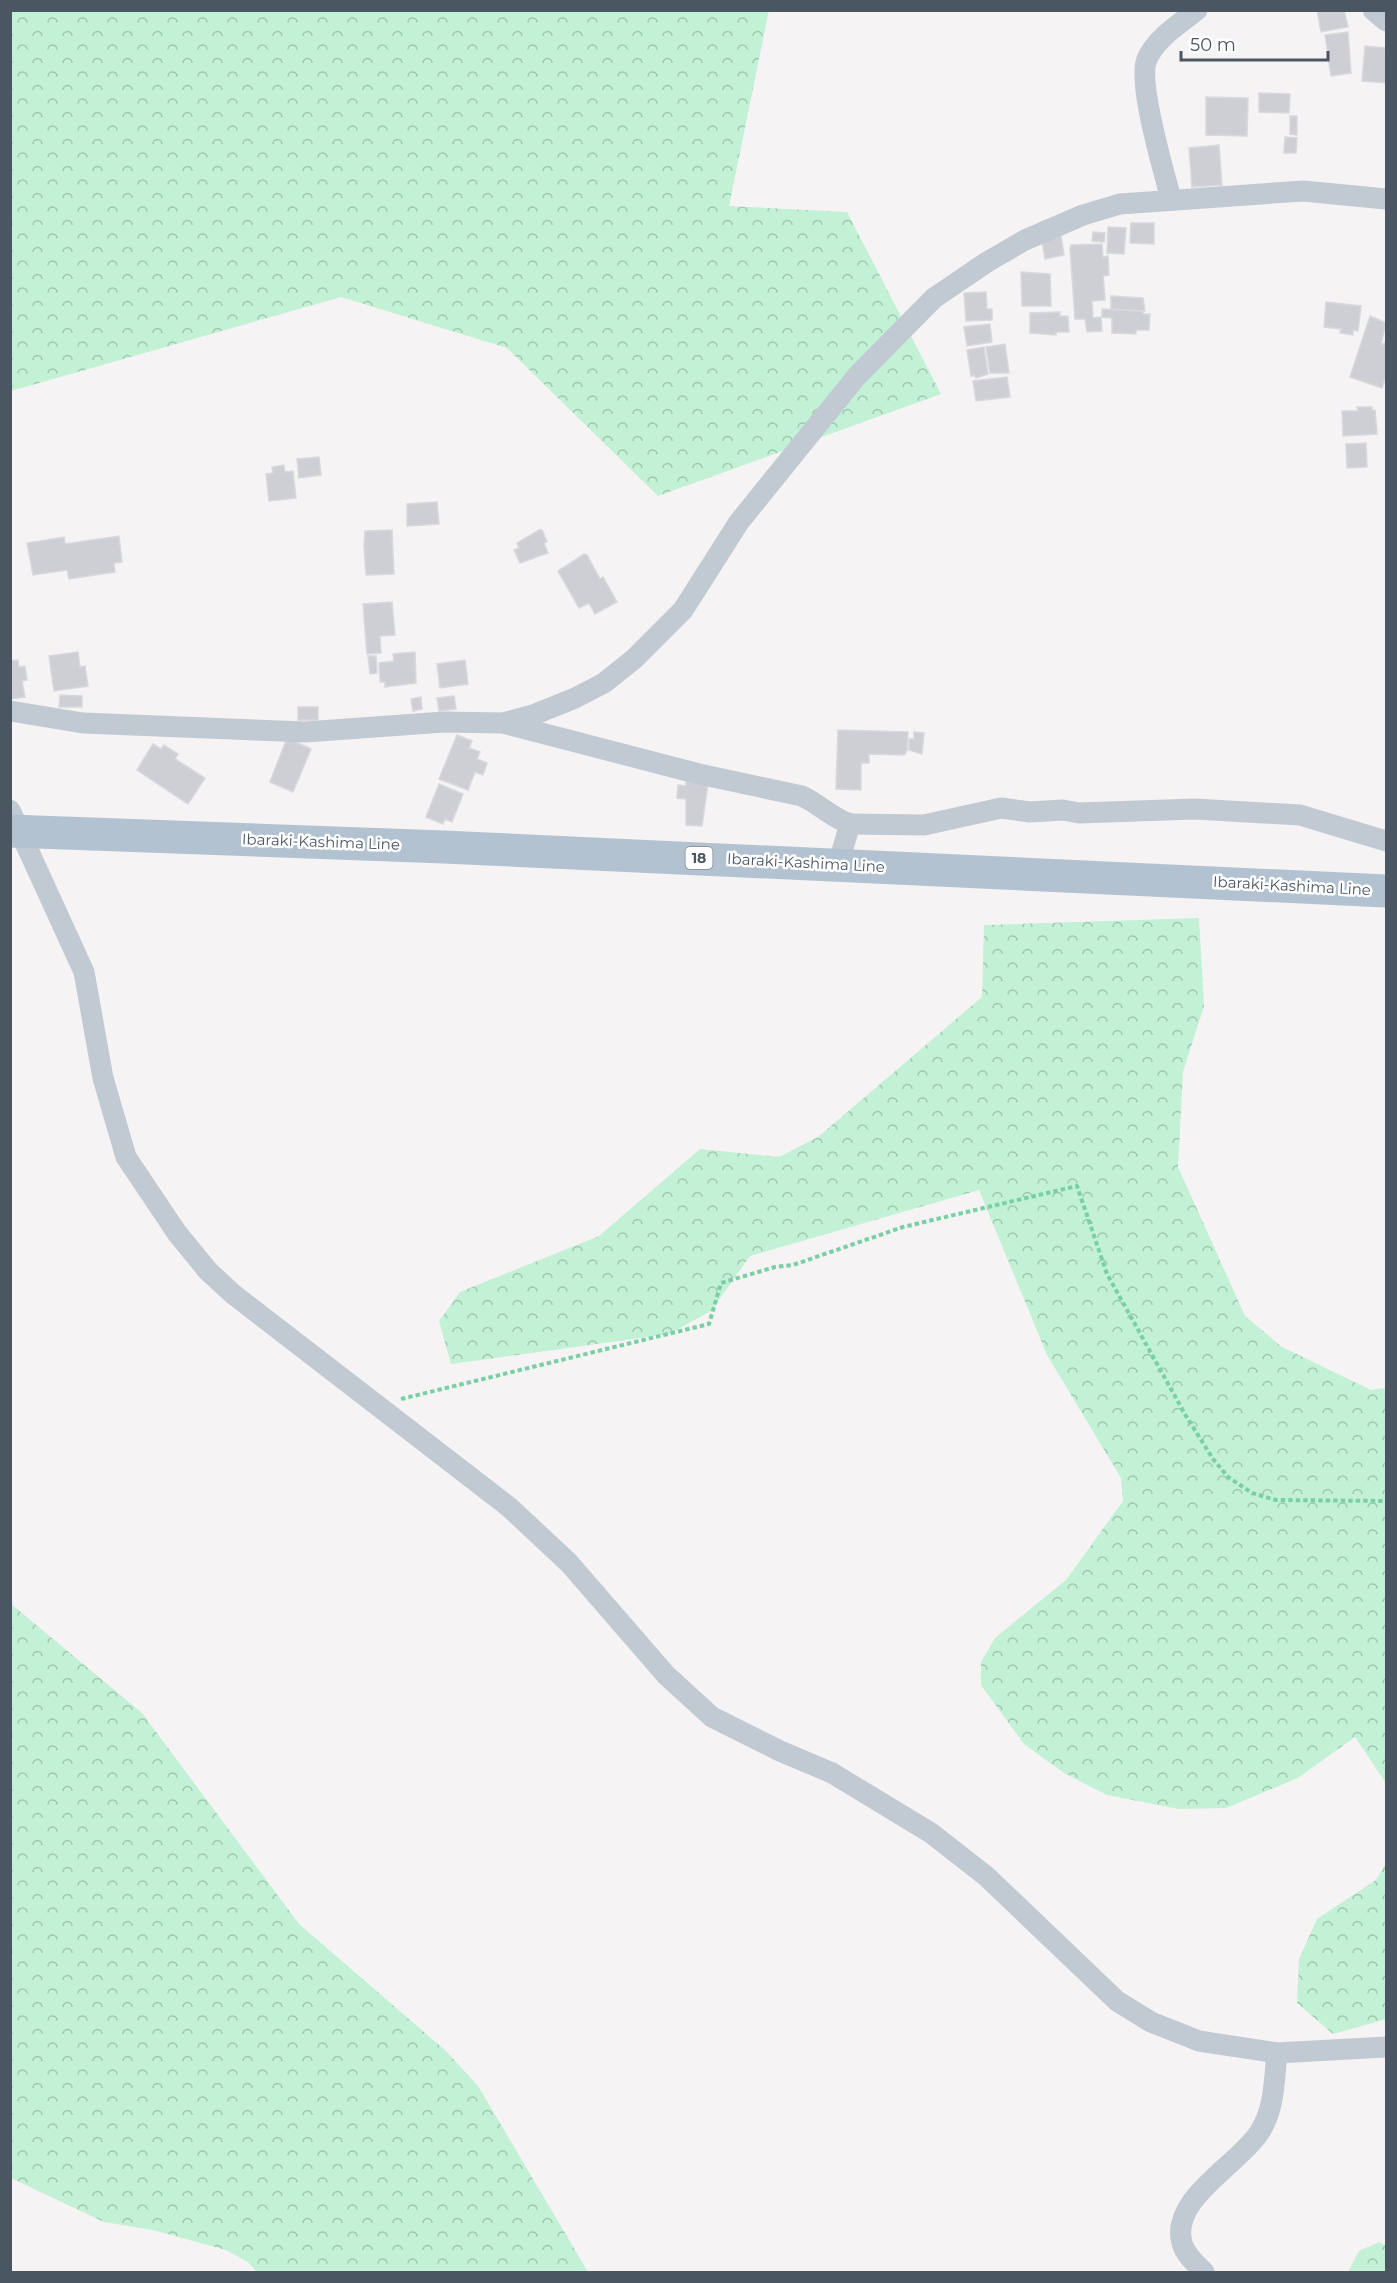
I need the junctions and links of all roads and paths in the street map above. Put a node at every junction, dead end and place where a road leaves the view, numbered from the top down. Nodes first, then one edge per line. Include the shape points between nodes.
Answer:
1 (1197, 10) edge
2 (1373, 10) edge
3 (1386, 21) edge
4 (1386, 199) edge
5 (1171, 200) junction
6 (10, 711) edge
7 (503, 723) junction
8 (14, 824) edge
9 (850, 824) junction
10 (1386, 841) edge
11 (838, 865) junction
12 (1386, 891) edge
13 (378, 1404) junction
14 (1386, 1500) edge
15 (1386, 2048) edge
16 (1277, 2053) junction
17 (1204, 2272) edge

1 - 5 street via 1165,36 1146,59 1146,93
2 - 3 street
4 - 5 street via 1303,191
5 - 7 street via 1120,204 1083,215 1026,240 934,298 816,424 739,522 683,610 659,635 604,682 533,715
6 - 7 street via 83,723 305,732 444,722
7 - 9 street via 675,769 802,796
8 - 11 main road, Ibaraki-Kashima Line / 18
8 - 13 street via 84,972 103,1078 126,1157 155,1203 208,1271 261,1318
9 - 10 street via 924,825 1001,808 1030,813 1195,809 1300,815
9 - 11 street
11 - 12 main road, Ibaraki-Kashima Line / 18
13 - 14 path via 709,1324 721,1283 793,1264 903,1227 1077,1186 1107,1274 1186,1416 1228,1477 1252,1493 1276,1500
13 - 16 street via 492,1494 569,1563 666,1675 712,1717 832,1773 931,1833 986,1876 1117,2001 1151,2022 1199,2041
15 - 16 street
16 - 17 street via 1271,2106 1262,2127 1246,2150 1187,2206 1181,2218 1182,2244

